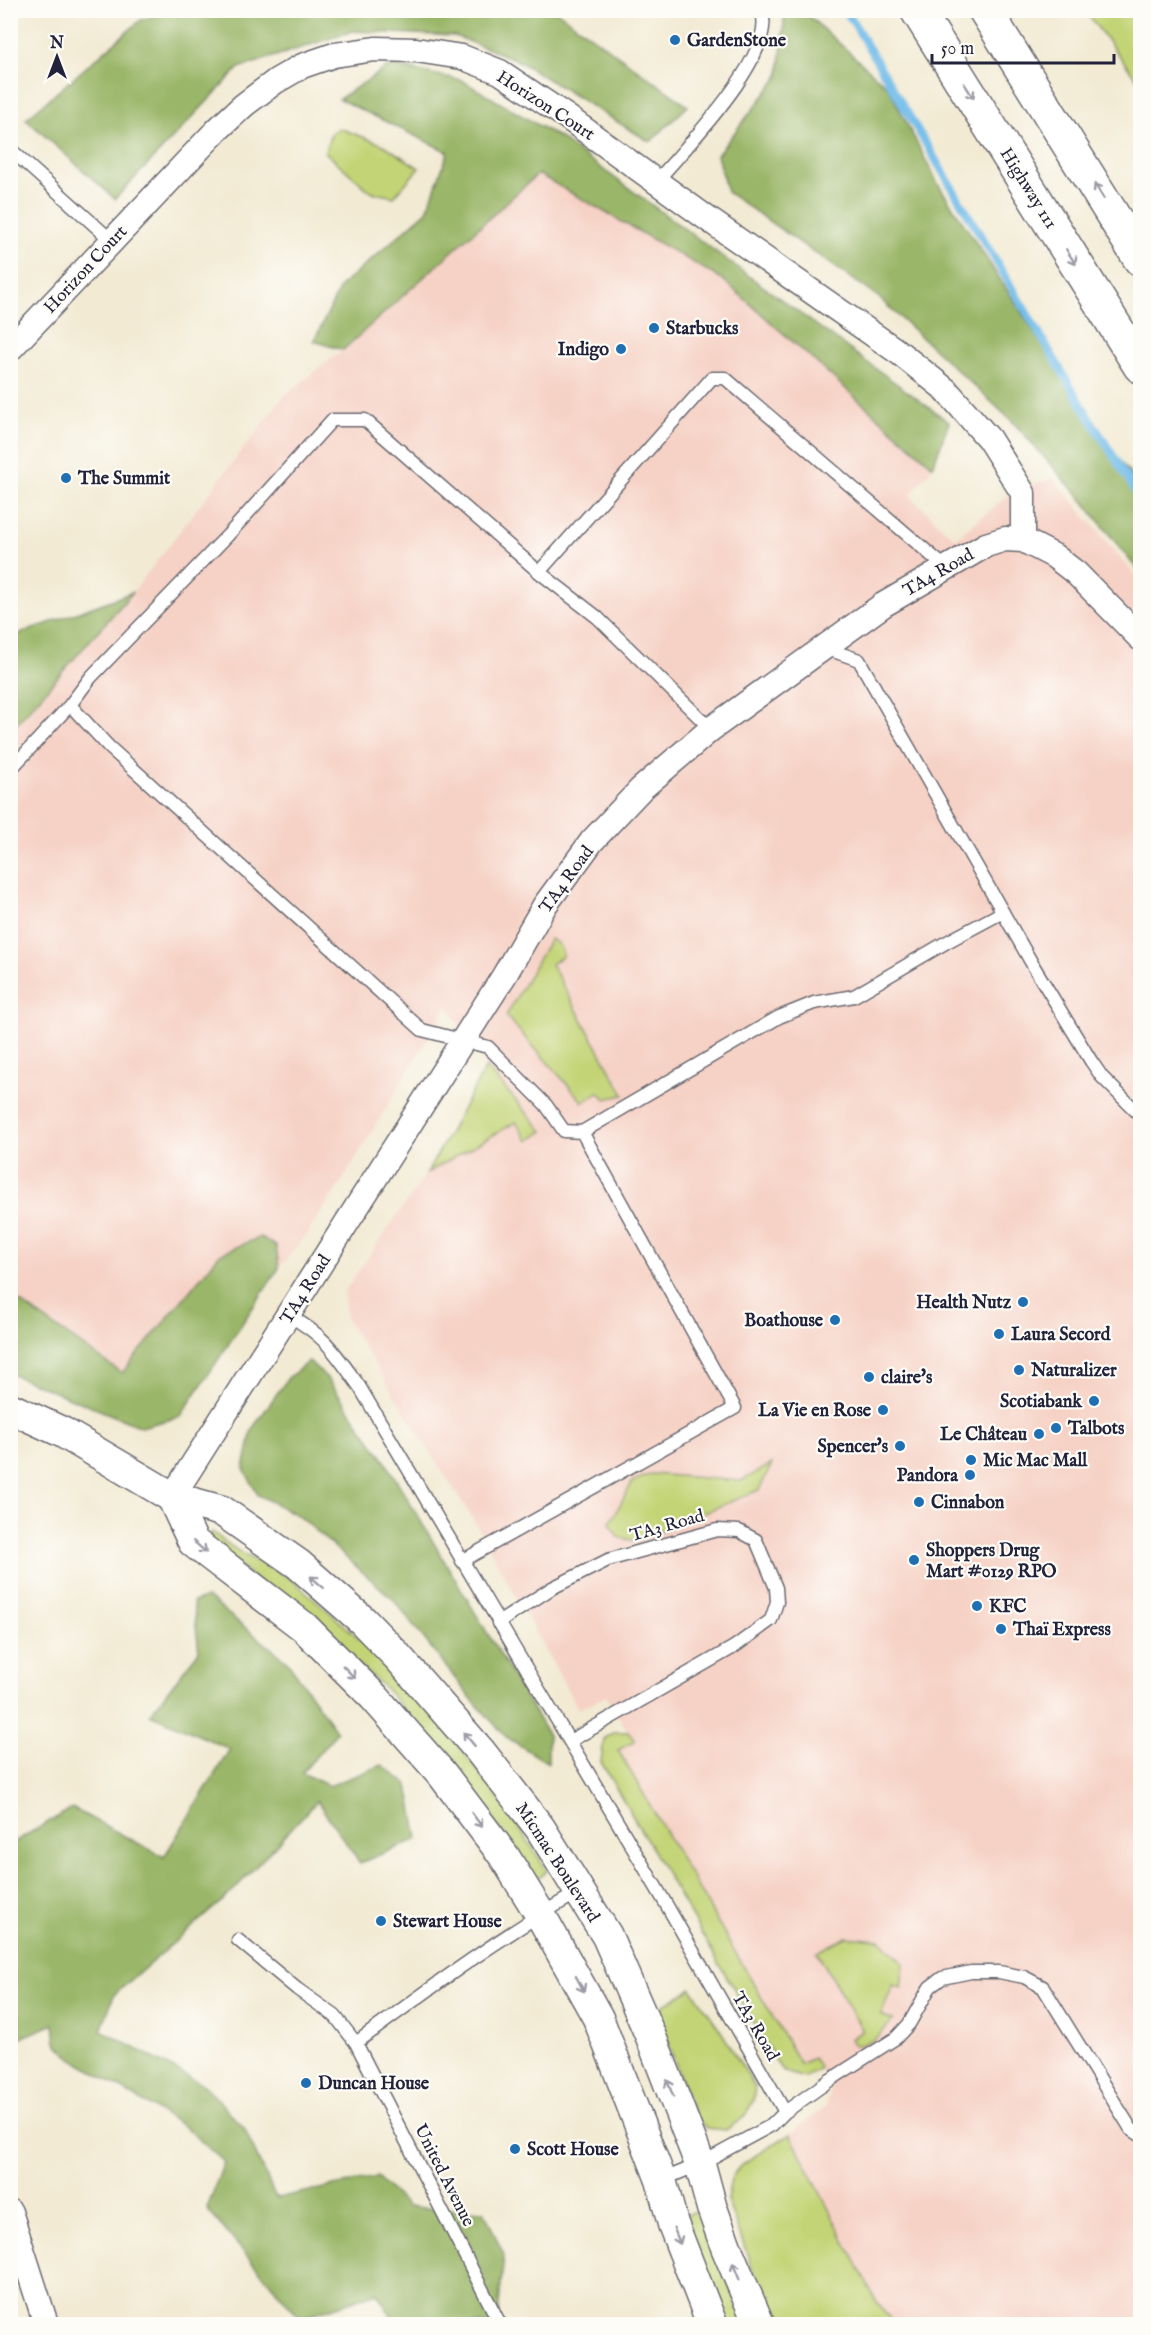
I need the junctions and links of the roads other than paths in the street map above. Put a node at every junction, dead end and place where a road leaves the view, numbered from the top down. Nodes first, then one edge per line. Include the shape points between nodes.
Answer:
1 (761, 10) edge
2 (911, 10) edge
3 (917, 10) edge
4 (986, 10) edge
5 (938, 41) junction
6 (10, 148) edge
7 (656, 182) junction
8 (111, 240) junction
9 (1140, 259) edge
10 (10, 349) edge
11 (1140, 366) edge
12 (1023, 540) junction
13 (945, 567) junction
14 (539, 572) junction
15 (1140, 638) edge
16 (825, 648) junction
17 (70, 705) junction
18 (711, 729) junction
19 (10, 770) edge
20 (1003, 912) junction
21 (462, 1040) junction
22 (1140, 1115) edge
23 (582, 1132) junction
24 (288, 1315) junction
25 (10, 1408) edge
26 (172, 1497) junction
27 (462, 1561) junction
28 (498, 1623) junction
29 (570, 1741) junction
30 (579, 1892) junction
31 (540, 1914) junction
32 (238, 1940) dead end
33 (356, 2043) junction
34 (785, 2112) junction
35 (1140, 2135) edge
36 (700, 2164) junction
37 (661, 2180) junction
38 (10, 2212) edge
39 (46, 2325) edge
40 (500, 2325) edge
41 (712, 2325) edge
42 (759, 2325) edge

1 - 7 lane via 764,32 741,80
2 - 5 highway
3 - 5 highway, Highway 111
9 -> 4 highway
5 -> 11 highway, Highway 111
6 - 8 lane
7 - 8 street, Horizon Court via 500,72 462,57 375,49 334,55 302,66 276,81 216,131
7 - 12 street, Horizon Court via 901,354 946,390 989,439 1023,493
8 - 10 street, Horizon Court
12 - 13 street, TA4 Road via 1005,539 986,545
12 - 15 street via 1076,573
13 - 14 lane via 725,378 712,378
13 - 16 street, TA4 Road via 883,605
14 - 17 lane via 365,420 332,420 91,677
14 - 18 lane via 597,617
16 - 18 street, TA4 Road
16 - 20 lane via 859,660
17 - 19 lane
17 - 21 lane via 109,747 422,1030
18 - 21 street, TA4 Road via 641,789 592,841 545,905
20 - 22 lane via 1091,1061
20 - 23 lane via 854,996 814,1003 779,1017
21 - 23 lane via 488,1047 546,1105 564,1131
21 - 24 street, TA4 Road
23 - 27 lane via 735,1408
24 - 26 street, TA4 Road
24 - 27 lane, TA3 Road via 328,1342 359,1386
25 - 26 street, Micmac Boulevard via 62,1431
30 -> 26 street, Micmac Boulevard via 540,1828 480,1751 362,1620 297,1564 222,1511
26 -> 31 street via 194,1542 304,1627 393,1716 504,1856
27 - 28 lane, TA3 Road
28 - 29 lane, TA3 Road
28 - 29 lane, TA3 Road via 552,1588 608,1560 717,1530 739,1531 756,1540 776,1588 777,1602 771,1620 734,1647
29 - 34 lane, TA3 Road
30 - 31 lane
36 -> 30 street, Micmac Boulevard via 607,1936
31 - 33 lane
31 -> 37 street via 598,2018
32 - 33 lane, United Avenue via 335,2016
33 - 40 lane, United Avenue
34 - 35 lane via 896,2038 909,2024 930,1987 942,1978 999,1972 1024,1977 1043,1987 1131,2129
34 - 36 lane via 772,2125
36 - 37 lane
42 -> 36 street, Micmac Boulevard via 712,2208
37 -> 41 street via 673,2224
38 - 39 street

